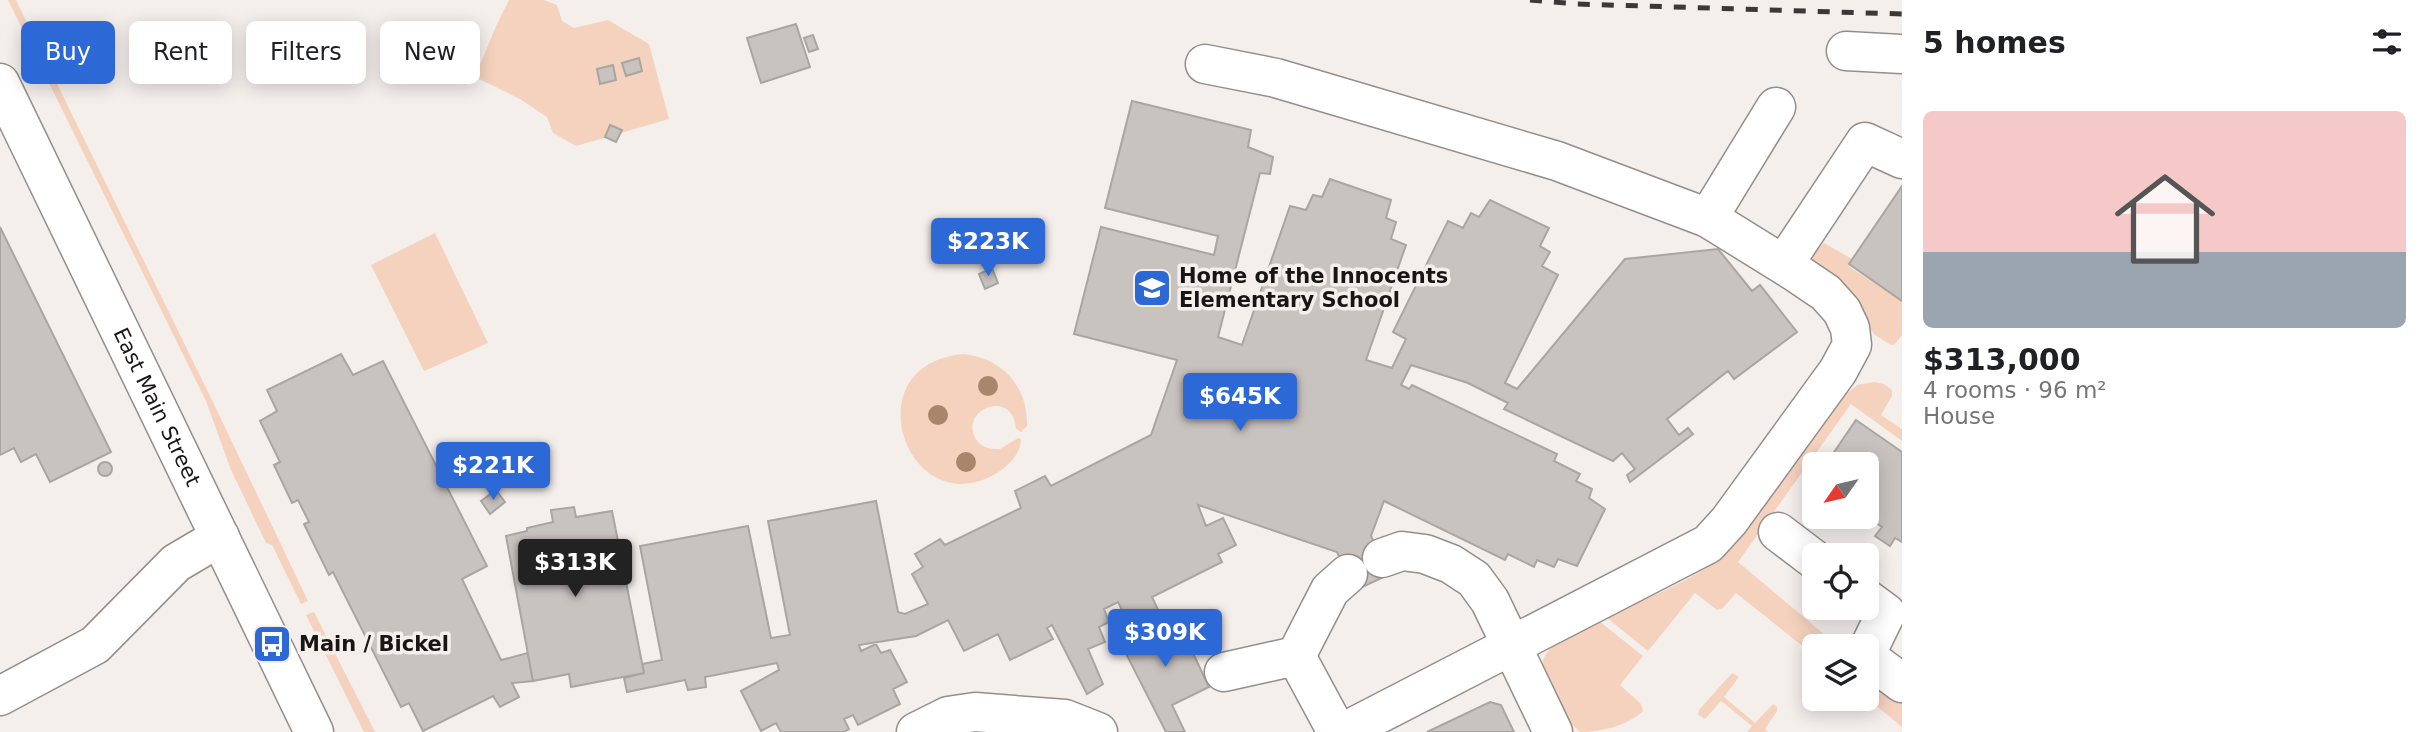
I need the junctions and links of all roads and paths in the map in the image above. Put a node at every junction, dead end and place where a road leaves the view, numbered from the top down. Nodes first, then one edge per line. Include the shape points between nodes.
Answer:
1 (1846, 51) dead end
2 (1902, 54) edge
3 (1205, 64) dead end
4 (0, 83) edge
5 (1776, 107) dead end
6 (1902, 159) edge
7 (1708, 218) junction
8 (1784, 264) junction
9 (1778, 532) dead end
10 (220, 537) junction
11 (1802, 550) edge
12 (1879, 608) edge
13 (1876, 634) edge
14 (1512, 644) junction
15 (1296, 656) junction
16 (1879, 664) edge
17 (1224, 672) dead end
18 (1902, 683) edge
19 (0, 696) edge
20 (314, 732) edge
21 (916, 732) edge
22 (1098, 732) edge
23 (1337, 732) edge
24 (1344, 732) edge
25 (1553, 732) edge

1 - 2 main road
3 - 7 main road via 1276,78 1557,161
4 - 10 main road, East Main Street
5 - 7 main road
6 - 8 main road via 1865,142
7 - 8 main road
8 - 14 main road via 1826,293 1850,328 1852,345 1815,404 1708,544
9 - 11 main road
10 - 19 main road via 176,563 95,645
10 - 20 main road, East Main Street
12 - 13 main road via 1886,613
14 - 15 main road via 1474,579 1451,564 1402,551 1365,566 1330,590
14 - 24 main road
14 - 25 main road
15 - 17 main road
15 - 23 main road
16 - 18 main road
21 - 22 main road via 948,716 975,712 1065,719

